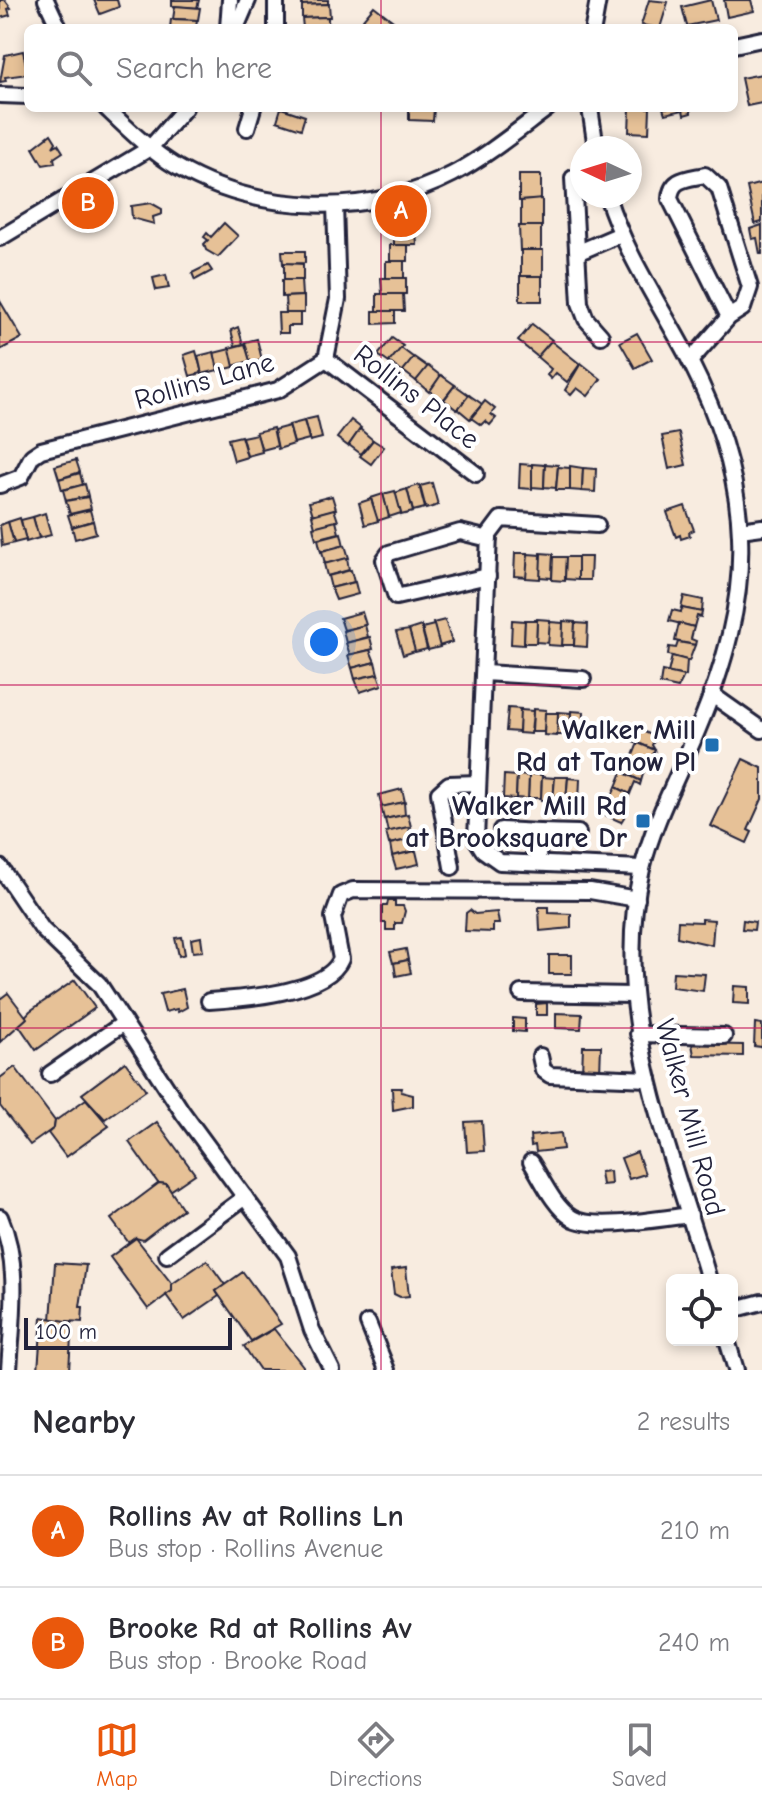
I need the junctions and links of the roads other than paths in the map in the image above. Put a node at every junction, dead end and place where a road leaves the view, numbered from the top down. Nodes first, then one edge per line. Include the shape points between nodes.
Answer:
1 (46, 0) edge
2 (230, 0) edge
3 (248, 0) edge
4 (276, 0) edge
5 (598, 0) edge
6 (57, 24) edge
7 (228, 24) edge
8 (238, 24) edge
9 (276, 24) edge
10 (594, 24) edge
11 (762, 39) edge
12 (738, 44) edge
13 (0, 95) edge
14 (24, 96) edge
15 (110, 112) edge
16 (182, 112) edge
17 (252, 112) edge
18 (543, 112) edge
19 (591, 112) edge
20 (247, 128) dead end
21 (594, 136) edge
22 (150, 148) junction
23 (335, 205) junction
24 (575, 208) edge
25 (611, 208) edge
26 (621, 234) junction
27 (0, 238) edge
28 (579, 252) junction
29 (729, 317) junction
30 (601, 336) dead end
31 (326, 359) junction
32 (690, 361) junction
33 (476, 474) dead end
34 (0, 485) edge
35 (597, 525) dead end
36 (762, 527) edge
37 (740, 530) junction
38 (489, 537) junction
39 (488, 576) junction
40 (484, 673) junction
41 (583, 679) dead end
42 (711, 694) junction
43 (762, 730) edge
44 (478, 783) junction
45 (501, 830) dead end
46 (539, 832) junction
47 (578, 833) dead end
48 (538, 863) junction
49 (0, 867) edge
50 (452, 867) dead end
51 (642, 868) junction
52 (637, 899) junction
53 (521, 993) dead end
54 (632, 995) junction
55 (209, 1001) dead end
56 (124, 1023) junction
57 (638, 1034) junction
58 (724, 1036) dead end
59 (540, 1056) dead end
60 (50, 1074) dead end
61 (649, 1079) junction
62 (531, 1162) dead end
63 (245, 1197) junction
64 (690, 1215) junction
65 (0, 1217) edge
66 (167, 1255) dead end
67 (707, 1274) edge
68 (761, 1305) edge
69 (738, 1309) edge
70 (368, 1323) dead end
71 (729, 1346) edge
72 (9, 1370) edge
73 (332, 1370) edge
74 (387, 1370) edge
75 (736, 1370) edge

1 - 6 street
2 - 7 street
3 - 8 street
4 - 9 street
5 - 10 street
11 - 12 street
13 - 14 street
15 - 22 street
16 - 22 street
17 - 20 street
18 - 23 street via 481,158 427,186
19 - 21 street
22 - 23 street via 179,168 228,189 277,201
22 - 27 street
23 - 31 street via 338,299
24 - 28 street
25 - 26 street, Walker Mill Road
26 - 28 street
26 - 32 street, Walker Mill Road
28 - 30 street via 582,312
29 - 29 street via 670,199 678,180 705,175 719,188 750,287 743,308
29 - 32 street
31 - 33 street, Rollins Place
31 - 34 street, Rollins Lane via 278,390 41,450 21,477
32 - 37 street, Walker Mill Road via 722,435
35 - 38 street via 501,519
36 - 37 street
37 - 42 street, Walker Mill Road via 733,623
38 - 39 street
38 - 39 street via 460,532 389,553 384,560 396,597
39 - 40 street
40 - 41 street
40 - 44 street
42 - 43 street
42 - 51 street, Walker Mill Road
44 - 48 street via 476,830 483,850 500,862
44 - 50 street via 449,784 439,793
45 - 46 street
46 - 47 street
46 - 48 street
48 - 51 street
49 - 56 street via 42,929 99,984
51 - 52 street, Walker Mill Road
52 - 54 street, Walker Mill Road
52 - 55 street via 590,891 353,890 341,895 333,909 341,959 334,970 291,991
53 - 54 street
54 - 57 street, Walker Mill Road
56 - 60 street
56 - 63 street
57 - 58 street
57 - 61 street, Walker Mill Road
59 - 61 street via 550,1075
61 - 64 street, Walker Mill Road
62 - 64 street via 561,1208 579,1221
63 - 66 street
63 - 73 street via 288,1256 312,1330
64 - 67 street, Walker Mill Road
65 - 72 street via 13,1258
68 - 69 street
70 - 74 street
71 - 75 street

